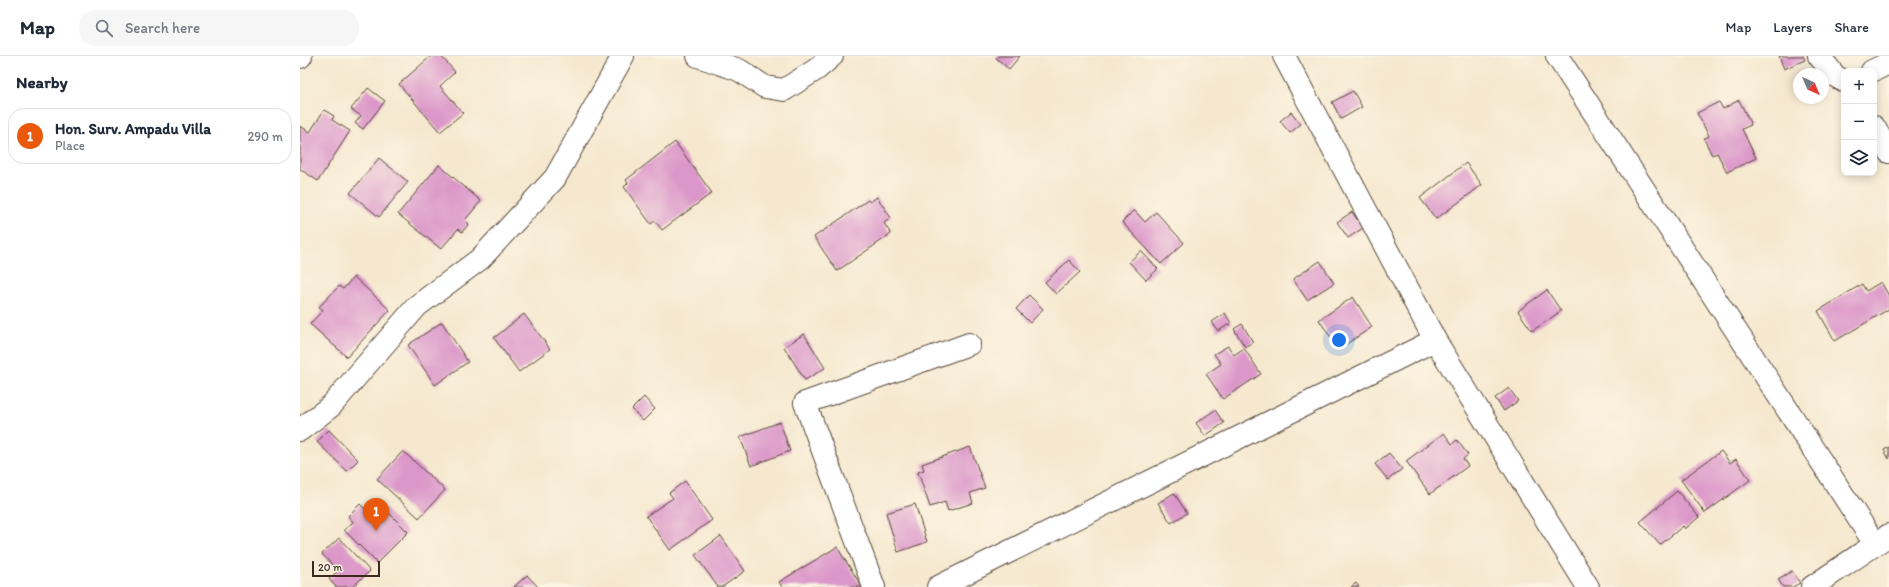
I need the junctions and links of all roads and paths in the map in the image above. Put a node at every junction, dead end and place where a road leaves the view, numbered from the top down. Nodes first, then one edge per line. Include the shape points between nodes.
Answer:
1 (623, 56) edge
2 (698, 56) edge
3 (832, 56) edge
4 (1284, 56) edge
5 (1557, 56) edge
6 (1819, 56) edge
7 (1889, 63) edge
8 (1877, 69) edge
9 (1841, 78) edge
10 (1877, 132) edge
11 (1889, 152) edge
12 (1435, 340) junction
13 (969, 344) dead end
14 (300, 430) edge
15 (1882, 540) edge
16 (1816, 586) edge
17 (874, 587) edge
18 (938, 587) edge
19 (1588, 587) edge

1 - 14 street via 555,178 480,259 416,306 331,406
2 - 3 street via 739,70 765,87 784,90
4 - 12 street
5 - 15 street
6 - 9 street
7 - 8 street
10 - 11 street
12 - 18 street
12 - 19 street
13 - 17 street via 805,403
15 - 16 street

